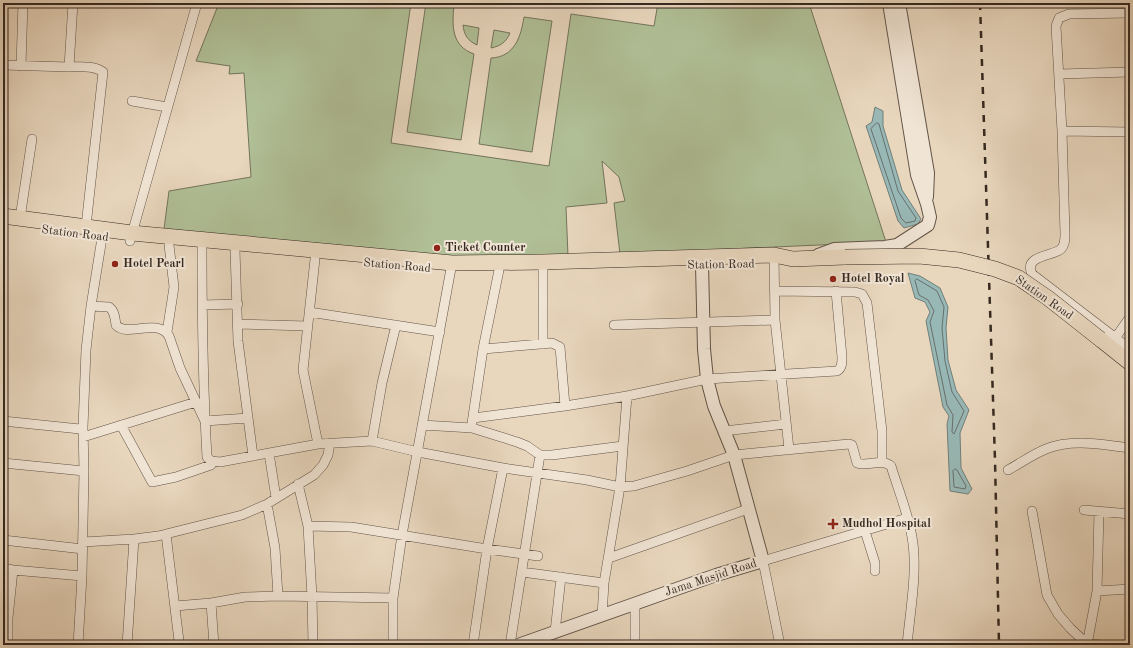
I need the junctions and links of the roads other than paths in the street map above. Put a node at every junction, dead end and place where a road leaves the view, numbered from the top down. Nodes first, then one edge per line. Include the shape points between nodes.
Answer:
1 (23, 3) edge
2 (73, 3) edge
3 (197, 3) edge
4 (889, 3) edge
5 (899, 3) edge
6 (1130, 13) edge
7 (3, 65) edge
8 (21, 66) junction
9 (70, 67) junction
10 (1130, 72) edge
11 (1059, 74) junction
12 (132, 101) dead end
13 (167, 108) junction
14 (1062, 131) junction
15 (1130, 132) edge
16 (32, 139) dead end
17 (927, 204) junction
18 (3, 216) edge
19 (20, 218) junction
20 (3, 225) edge
21 (86, 226) junction
22 (131, 237) junction
23 (102, 238) junction
24 (169, 245) junction
25 (202, 248) junction
26 (235, 250) junction
27 (809, 258) junction
28 (315, 259) junction
29 (774, 259) junction
30 (702, 265) junction
31 (451, 266) junction
32 (499, 270) junction
33 (543, 270) junction
34 (774, 291) junction
35 (836, 291) junction
36 (238, 304) junction
37 (202, 305) junction
38 (91, 306) junction
39 (309, 312) junction
40 (1130, 317) edge
41 (775, 320) junction
42 (703, 322) junction
43 (239, 324) junction
44 (396, 325) junction
45 (614, 325) dead end
46 (307, 326) junction
47 (167, 332) junction
48 (440, 332) junction
49 (1116, 338) junction
50 (543, 344) junction
51 (1130, 348) edge
52 (484, 349) junction
53 (1130, 363) edge
54 (780, 375) junction
55 (707, 379) junction
56 (627, 396) junction
57 (196, 402) junction
58 (565, 406) junction
59 (248, 418) junction
60 (473, 418) junction
61 (3, 420) edge
62 (205, 421) junction
63 (786, 424) junction
64 (121, 425) junction
65 (422, 426) junction
66 (83, 427) junction
67 (472, 428) junction
68 (724, 431) junction
69 (83, 437) junction
70 (372, 441) junction
71 (330, 443) junction
72 (318, 444) junction
73 (1130, 448) edge
74 (789, 449) junction
75 (623, 450) junction
76 (418, 452) junction
77 (269, 453) junction
78 (540, 455) junction
79 (734, 455) junction
80 (253, 456) junction
81 (882, 462) junction
82 (3, 463) edge
83 (210, 465) dead end
84 (503, 468) junction
85 (1008, 470) dead end
86 (84, 471) junction
87 (537, 473) junction
88 (298, 484) junction
89 (620, 487) junction
90 (276, 498) junction
91 (266, 504) junction
92 (748, 509) junction
93 (1084, 510) dead end
94 (1032, 511) dead end
95 (1099, 512) junction
96 (1130, 514) edge
97 (907, 518) junction
98 (308, 526) junction
99 (865, 531) junction
100 (166, 534) junction
101 (402, 535) junction
102 (134, 539) junction
103 (3, 540) edge
104 (83, 545) junction
105 (487, 550) junction
106 (525, 554) junction
107 (538, 556) dead end
108 (609, 558) junction
109 (763, 561) junction
110 (3, 568) edge
111 (13, 570) junction
112 (875, 571) dead end
113 (522, 572) junction
114 (82, 576) junction
115 (561, 577) junction
116 (604, 583) junction
117 (1130, 589) edge
118 (1097, 591) junction
119 (278, 596) junction
120 (312, 597) junction
121 (393, 598) junction
122 (211, 603) junction
123 (635, 603) junction
124 (175, 606) junction
125 (602, 616) junction
126 (555, 632) junction
127 (180, 641) dead end
128 (1087, 644) edge
129 (8, 645) edge
130 (78, 645) edge
131 (128, 645) edge
132 (214, 645) edge
133 (313, 645) edge
134 (393, 645) edge
135 (473, 645) edge
136 (510, 645) edge
137 (518, 645) edge
138 (635, 645) edge
139 (780, 645) edge
140 (908, 645) edge
141 (1102, 645) edge

1 - 8 street
2 - 9 street
3 - 13 street
4 - 17 street via 917,175
5 - 17 street via 928,173
6 - 11 street via 1069,14 1059,18 1056,26
7 - 8 street
8 - 9 street
9 - 21 street via 99,68 103,72
10 - 11 street
11 - 14 street
12 - 13 street
13 - 22 street
14 - 15 street
14 - 49 street via 1066,234 1064,246 1035,260 1030,270
16 - 19 street
17 - 27 street via 930,217 928,225 897,245 834,249
18 - 19 main road, Station Road
19 - 21 main road, Station Road
20 - 23 main road, Station Road
21 - 22 main road, Station Road
22 - 23 main road, Station Road
22 - 24 main road, Station Road
22 - 31 main road, Station Road
23 - 38 street
24 - 25 main road, Station Road
24 - 47 street via 174,287
25 - 26 main road, Station Road
25 - 37 street
26 - 28 main road, Station Road
26 - 36 street
27 - 29 main road, Station Road
27 - 53 main road, Station Road, bridge via 919,256 959,260 995,269 1019,278 1048,298
28 - 31 main road, Station Road
28 - 39 street
29 - 30 main road, Station Road
29 - 31 main road, Station Road via 543,262
29 - 34 street
30 - 33 main road, Station Road
30 - 42 street
31 - 32 main road, Station Road
31 - 48 street
32 - 33 main road, Station Road
32 - 52 street
33 - 50 street
34 - 35 street
34 - 41 street
35 - 54 street via 842,357 840,369 837,372
35 - 81 street via 862,294 867,303 882,431
36 - 37 street
36 - 43 street
37 - 62 street
38 - 47 street via 111,309 116,325 121,329 160,327
38 - 66 street via 86,350
39 - 44 street
39 - 46 street
40 - 49 street
41 - 42 street
41 - 54 street
42 - 45 street
42 - 55 street
43 - 46 street
43 - 59 street via 238,341
44 - 48 street
44 - 70 street
46 - 72 street via 303,370
47 - 57 street
48 - 65 street
49 - 51 street
50 - 52 street
50 - 58 street via 552,343 560,347
52 - 60 street
54 - 55 street
54 - 63 street
55 - 56 street
55 - 68 street
56 - 58 street
56 - 75 street
57 - 62 street
57 - 64 street
58 - 60 street
59 - 62 street
59 - 80 street
60 - 67 street
61 - 66 street via 80,429
62 - 80 street via 207,457 210,461 220,462
63 - 68 street
63 - 74 street
64 - 69 street
64 - 83 street via 152,482
65 - 67 street
65 - 76 street
66 - 69 street
67 - 78 street via 517,442
68 - 79 street
69 - 86 street
70 - 71 street
70 - 76 street
71 - 72 street
71 - 88 street via 328,455 322,465 314,475
72 - 77 street
73 - 85 street via 1088,443 1065,444 1047,448
74 - 79 street
74 - 81 street via 849,444 852,445 860,464
75 - 78 street via 613,448
75 - 89 street
76 - 84 street
76 - 101 street
77 - 80 street
77 - 90 street
78 - 87 street
79 - 89 street via 634,486
79 - 92 street
81 - 97 street via 892,466
82 - 86 street
84 - 87 street
84 - 105 street
86 - 104 street
87 - 89 street
87 - 106 street
88 - 90 street
88 - 98 street
89 - 108 street
90 - 91 street
91 - 100 street via 242,514
91 - 119 street via 275,548
92 - 108 street
92 - 109 street
93 - 95 street
94 - 128 street via 1047,595 1070,628
95 - 96 street
95 - 118 street
97 - 99 street, Jama Masjid Road
97 - 140 street via 912,538 914,568
98 - 101 street via 351,527
98 - 120 street
99 - 109 street, Jama Masjid Road
99 - 112 street
100 - 102 street
100 - 124 street
101 - 105 street
101 - 121 street
102 - 104 street
102 - 131 street
103 - 104 street
104 - 114 street
105 - 106 street
105 - 135 street
106 - 107 street
106 - 113 street
108 - 116 street
109 - 123 street, Jama Masjid Road
109 - 139 street
110 - 111 street
111 - 114 street
111 - 129 street
113 - 115 street
113 - 136 street
114 - 130 street
115 - 116 street
115 - 126 street
116 - 125 street
117 - 118 street
118 - 128 street
119 - 120 street
119 - 122 street via 244,597
120 - 121 street
120 - 133 street
121 - 134 street
122 - 124 street
122 - 132 street
123 - 125 street, Jama Masjid Road
123 - 138 street
124 - 127 street
125 - 126 street, Jama Masjid Road
126 - 137 street, Jama Masjid Road
128 - 141 street

